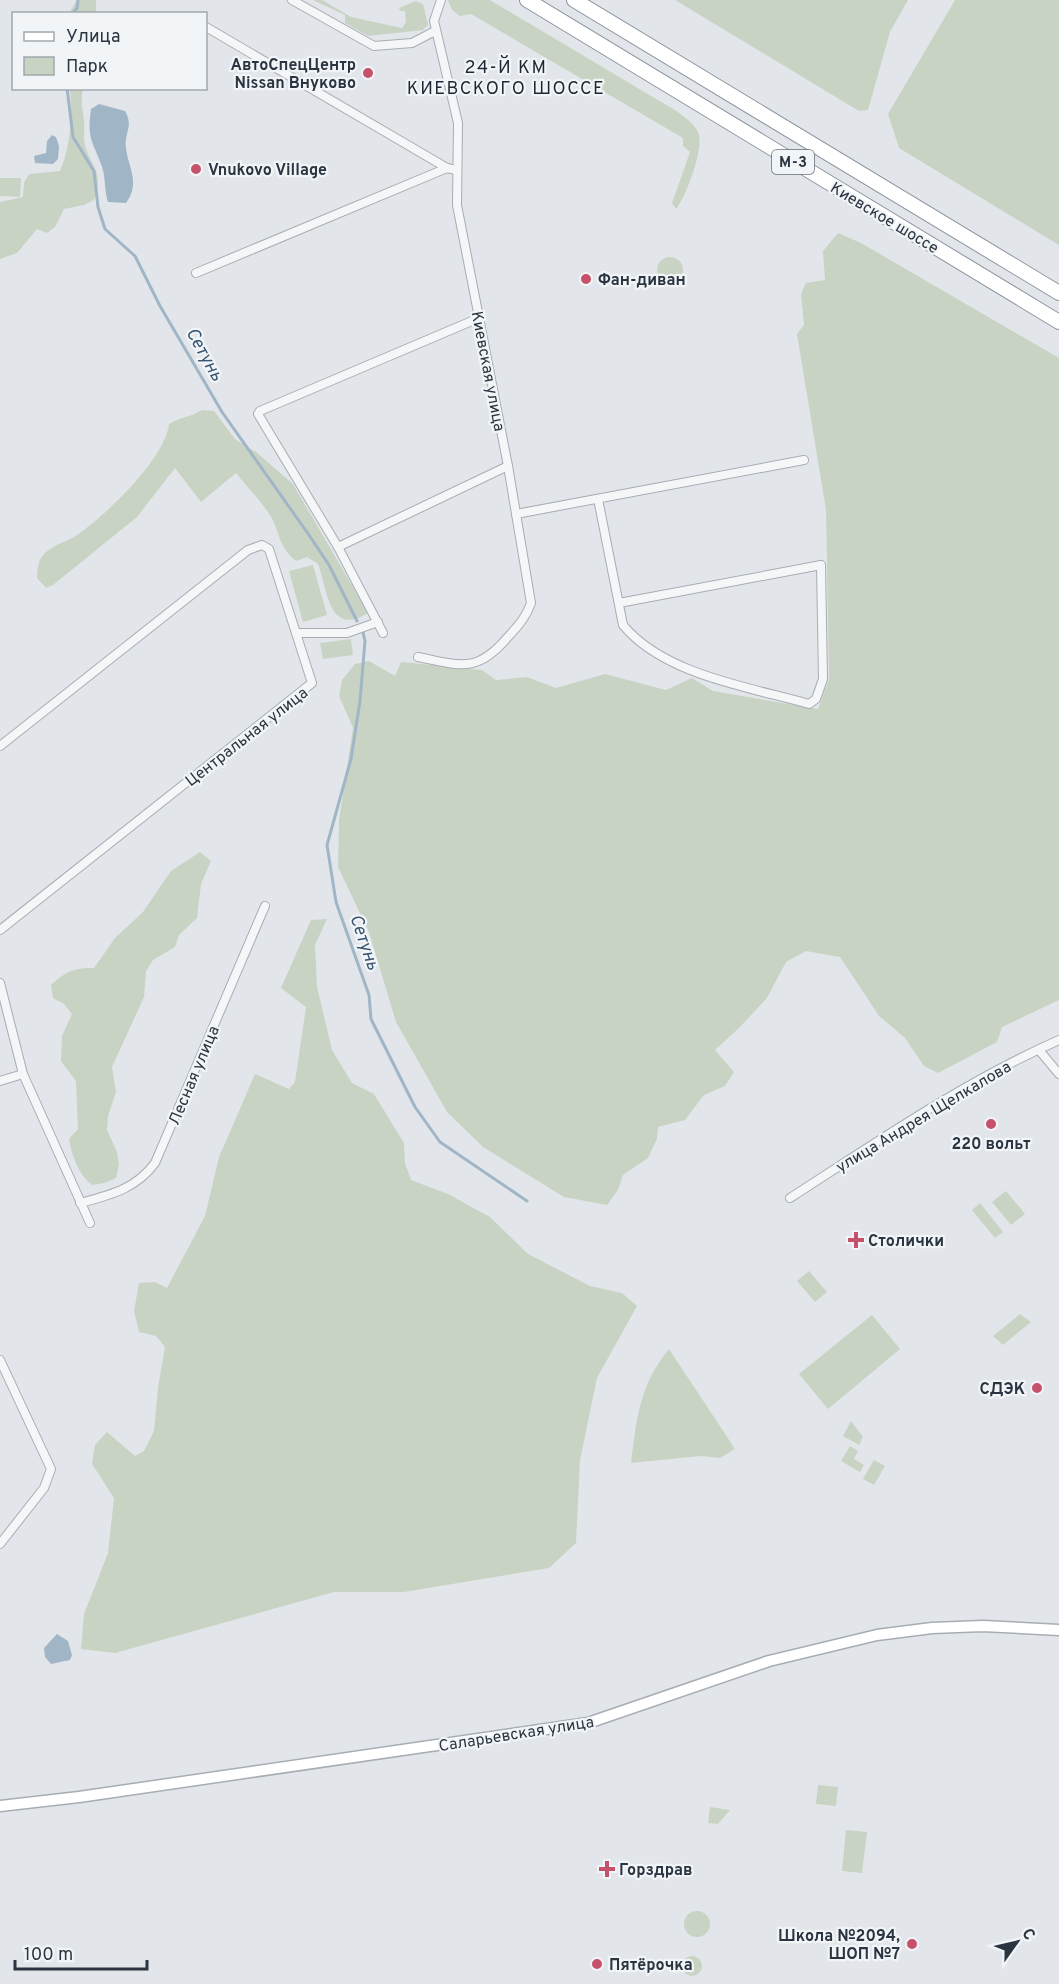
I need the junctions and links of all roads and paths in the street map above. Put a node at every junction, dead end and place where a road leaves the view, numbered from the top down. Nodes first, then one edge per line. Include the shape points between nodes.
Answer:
1 (292, 0) edge
2 (441, 0) edge
3 (527, 0) edge
4 (574, 0) edge
5 (207, 28) edge
6 (435, 31) junction
7 (447, 168) junction
8 (456, 170) junction
9 (196, 273) dead end
10 (1059, 293) edge
11 (479, 318) junction
12 (1059, 322) edge
13 (804, 460) dead end
14 (508, 466) junction
15 (597, 499) junction
16 (516, 514) junction
17 (338, 547) junction
18 (619, 603) junction
19 (378, 622) junction
20 (296, 633) junction
21 (383, 633) dead end
22 (418, 657) dead end
23 (0, 746) edge
24 (265, 906) dead end
25 (0, 930) edge
26 (0, 983) edge
27 (1059, 1040) edge
28 (1038, 1050) junction
29 (23, 1074) junction
30 (1059, 1074) edge
31 (0, 1081) edge
32 (790, 1198) dead end
33 (80, 1203) junction
34 (90, 1223) dead end
35 (0, 1360) edge
36 (0, 1544) edge
37 (1059, 1630) edge
38 (0, 1806) edge

1 - 6 street via 374,46 412,43
2 - 6 street, Киевская улица
3 - 12 highway, Киевское шоссе / М-3
4 - 10 highway, Киевское шоссе / М-3
5 - 7 street
6 - 8 street, Киевская улица via 458,123
7 - 8 street
7 - 9 street
8 - 11 street, Киевская улица via 457,205
11 - 14 street, Киевская улица
11 - 17 street via 258,414
13 - 15 street
14 - 16 street, Киевская улица
14 - 17 street
15 - 16 street
15 - 18 street
16 - 22 street, Киевская улица via 530,591 527,615 483,660 460,664
17 - 19 street
18 - 18 street via 821,565 823,679 816,699 810,704 690,670 660,656 623,625
19 - 20 street via 347,633
19 - 21 street
20 - 23 street, Центральная улица via 273,557 269,549 255,546
20 - 25 street, Центральная улица via 312,680 310,686
24 - 33 street, Лесная улица via 155,1163 132,1186
26 - 29 street
27 - 28 street, улица Андрея Щелкалова
28 - 30 street
28 - 32 street, улица Андрея Щелкалова via 948,1099
29 - 31 street
29 - 33 street
33 - 34 street
35 - 36 street via 51,1469 44,1488
37 - 38 street, Саларьевская улица via 983,1626 877,1635 769,1661 588,1723

